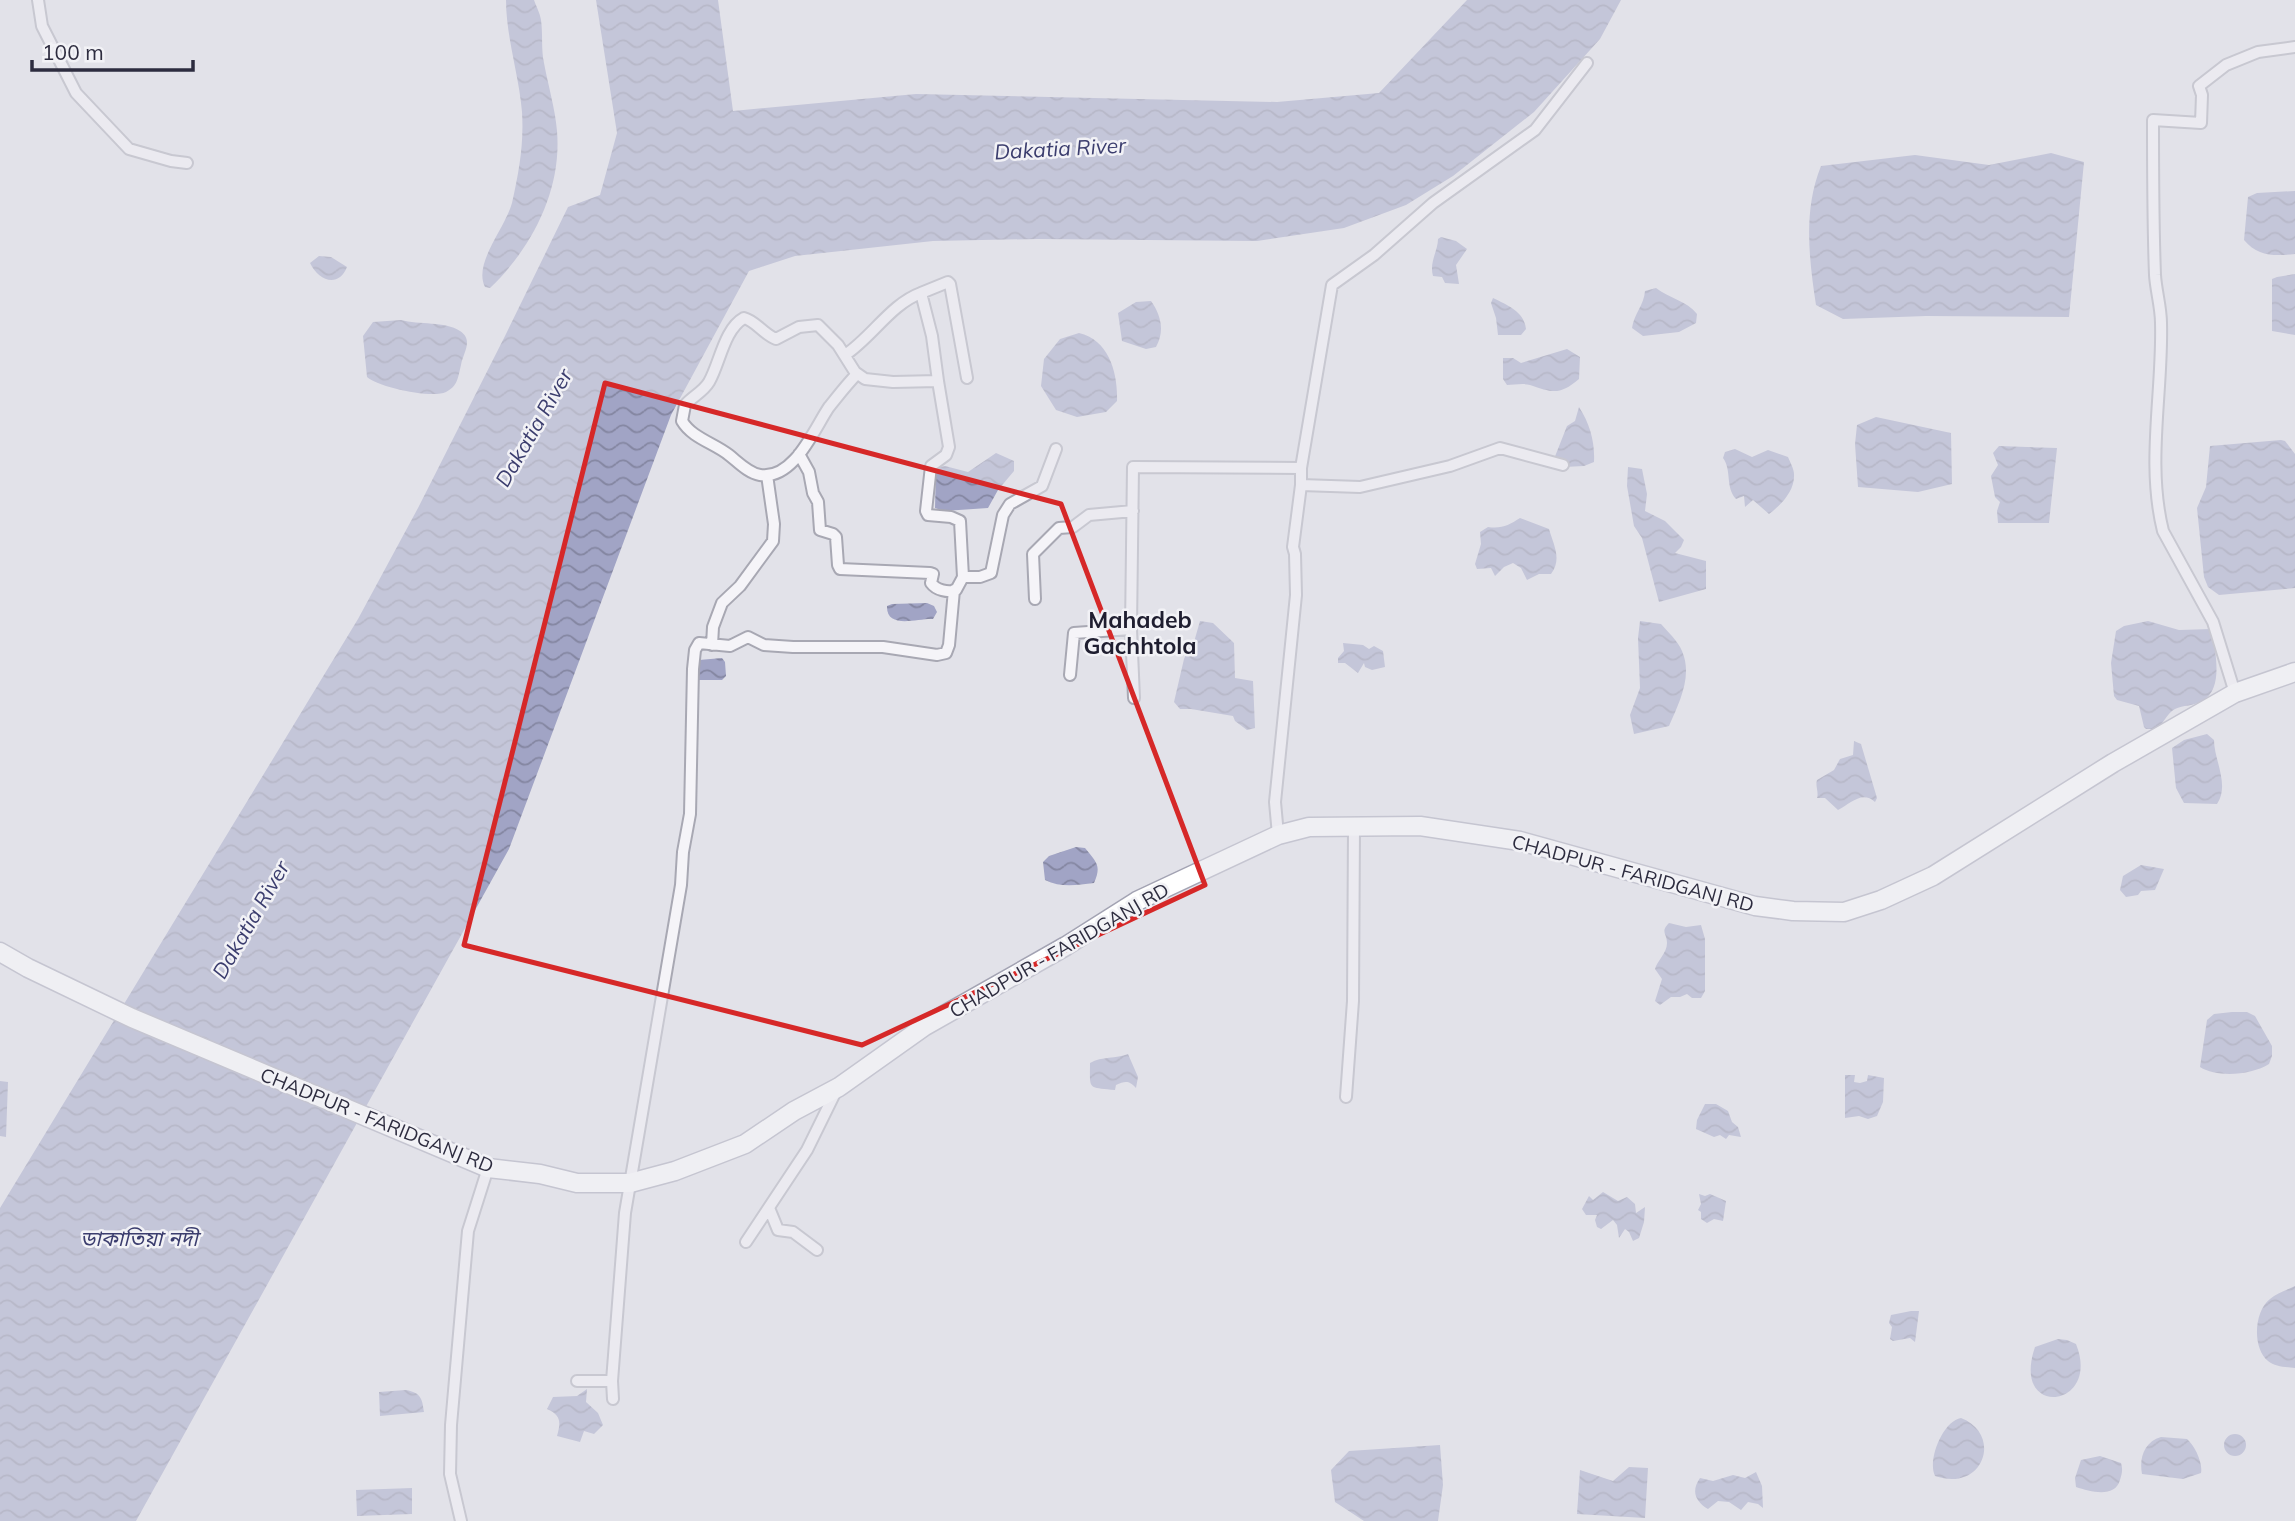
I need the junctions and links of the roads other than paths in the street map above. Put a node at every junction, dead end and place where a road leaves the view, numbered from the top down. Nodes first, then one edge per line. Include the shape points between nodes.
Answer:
1 (38, 0) edge
2 (2295, 47) edge
3 (1587, 63) dead end
4 (187, 163) dead end
5 (921, 293) junction
6 (845, 355) junction
7 (856, 374) junction
8 (967, 378) dead end
9 (938, 381) junction
10 (1056, 449) dead end
11 (799, 454) junction
12 (1563, 465) dead end
13 (1301, 468) junction
14 (768, 475) junction
15 (1301, 485) junction
16 (1133, 511) junction
17 (963, 576) junction
18 (954, 590) junction
19 (1035, 599) dead end
20 (1131, 629) junction
21 (712, 645) junction
22 (2295, 672) edge
23 (1070, 675) dead end
24 (2235, 693) junction
25 (1134, 698) dead end
26 (1354, 827) junction
27 (1278, 835) junction
28 (0, 952) edge
29 (839, 1087) junction
30 (1346, 1097) dead end
31 (488, 1168) junction
32 (630, 1183) junction
33 (769, 1208) junction
34 (746, 1242) dead end
35 (817, 1250) dead end
36 (577, 1381) dead end
37 (612, 1381) junction
38 (613, 1399) dead end
39 (461, 1521) edge

1 - 4 street via 42,26 76,93 130,149
2 - 24 street via 2258,52 2226,65 2199,86 2201,122 2153,120 2155,279 2161,321 2159,514 2163,531 2213,622
3 - 13 street via 1535,130 1433,203 1332,285
5 - 6 street
5 - 8 street via 950,284
5 - 9 street
6 - 7 street
6 - 14 street via 818,326 799,327 776,339 751,319 738,321 709,383 685,405 682,421 692,433 749,471
7 - 9 street via 876,380
7 - 11 street
9 - 17 street via 949,447 931,466 926,511 960,521
10 - 17 street via 1042,486 1010,504 1003,515 991,573
11 - 14 street
11 - 18 street via 818,502 820,530 836,537 840,569 930,573 933,587
12 - 15 street via 1500,448 1450,466 1360,487
13 - 15 street
13 - 16 street via 1133,467
14 - 21 street via 773,541 722,603
15 - 27 street via 1293,547 1296,594 1275,802
16 - 19 street via 1089,515 1073,527 1059,528 1033,554
16 - 20 street
17 - 18 street
18 - 21 street via 946,653 883,647 793,648 764,645 748,637 730,646
20 - 23 street via 1074,633
20 - 25 street
21 - 32 street via 699,643 695,650 690,814
22 - 24 main road, CHADPUR - FARIDGANJ RD
24 - 26 main road, CHADPUR - FARIDGANJ RD via 1933,876 1844,912 1755,906 1520,841 1420,826
26 - 27 main road, CHADPUR - FARIDGANJ RD via 1309,827
26 - 30 street via 1353,1001
27 - 29 main road, CHADPUR - FARIDGANJ RD via 1137,901 925,1026
28 - 31 main road, CHADPUR - FARIDGANJ RD via 132,1018
29 - 32 main road, CHADPUR - FARIDGANJ RD via 745,1144
29 - 33 street via 807,1150
31 - 32 main road, CHADPUR - FARIDGANJ RD via 577,1183
31 - 39 street via 468,1231 451,1425 450,1474
32 - 37 street
33 - 34 street
33 - 35 street via 778,1230 793,1232
36 - 37 street
37 - 38 street

